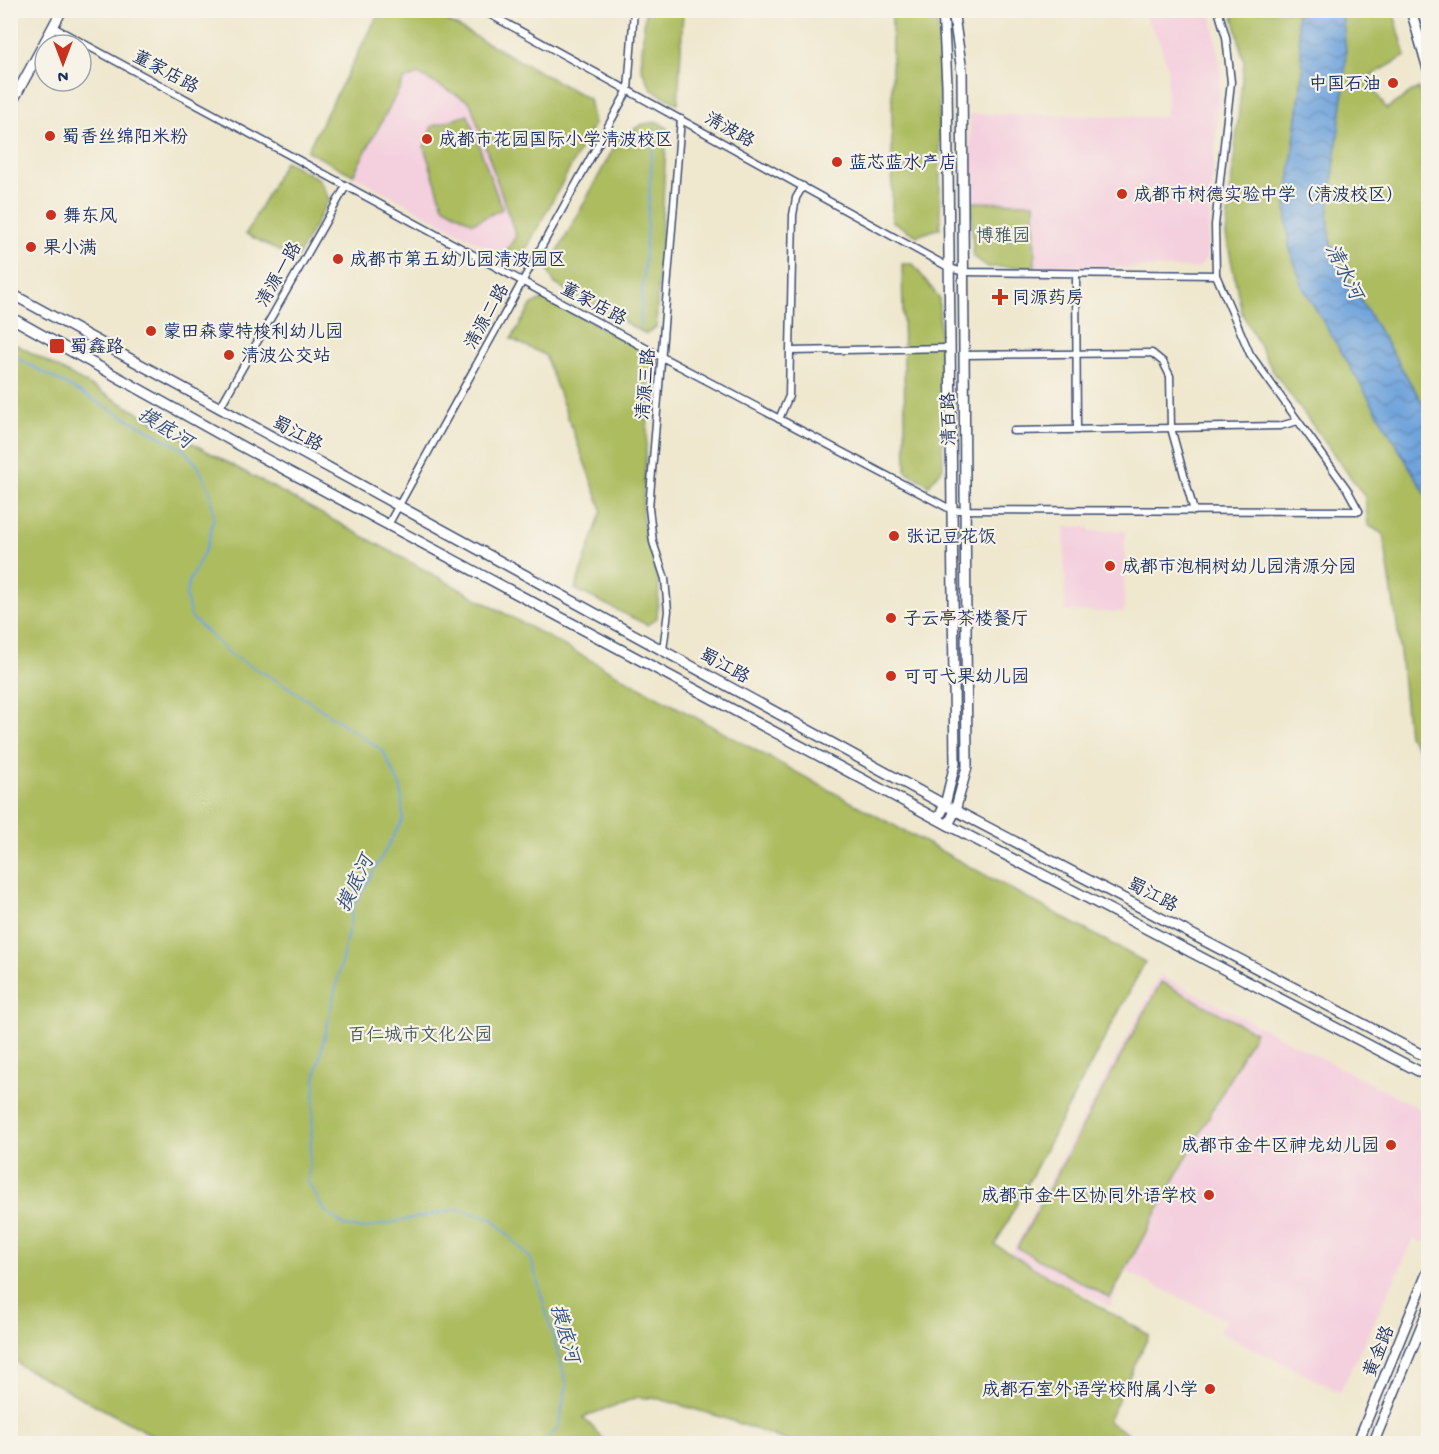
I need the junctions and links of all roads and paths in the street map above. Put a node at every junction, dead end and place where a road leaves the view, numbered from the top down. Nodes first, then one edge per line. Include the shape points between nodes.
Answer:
1 (62, 10) edge
2 (482, 10) edge
3 (634, 10) edge
4 (943, 10) edge
5 (954, 10) edge
6 (1218, 10) edge
7 (1411, 10) edge
8 (1426, 10) edge
9 (1428, 19) edge
10 (53, 27) junction
11 (1428, 69) edge
12 (628, 90) junction
13 (10, 106) edge
14 (681, 119) junction
15 (346, 186) junction
16 (803, 186) junction
17 (950, 268) junction
18 (963, 272) junction
19 (1216, 274) junction
20 (1076, 275) junction
21 (522, 281) junction
22 (10, 293) edge
23 (10, 317) edge
24 (950, 348) junction
25 (791, 351) junction
26 (1077, 354) junction
27 (964, 355) junction
28 (662, 357) junction
29 (219, 409) junction
30 (779, 419) junction
31 (1298, 421) junction
32 (1171, 428) junction
33 (1077, 430) junction
34 (1013, 431) dead end
35 (399, 505) junction
36 (952, 510) junction
37 (965, 510) junction
38 (1194, 511) junction
39 (388, 525) junction
40 (663, 650) junction
41 (945, 806) junction
42 (956, 811) junction
43 (938, 819) junction
44 (948, 825) junction
45 (1428, 1058) edge
46 (1428, 1076) edge
47 (1428, 1271) edge
48 (1428, 1310) edge
49 (1358, 1443) edge
50 (1373, 1443) edge

1 - 10 street
2 - 12 street, 清波路
3 - 12 street
4 - 17 street, 清百路
5 - 18 street, 清百路 via 962,71
6 - 19 street via 1226,37 1231,82 1215,225
7 - 11 street
8 - 9 street
10 - 13 street
10 - 15 street, 董家店路
12 - 14 street, 清波路
12 - 21 street, 清源二路
14 - 16 street, 清波路
14 - 28 street, 清源三路
15 - 21 street, 董家店路
15 - 29 street, 清源一路
16 - 17 street, 清波路
16 - 25 street via 793,215
17 - 18 street, 清波路
17 - 24 street, 清百路
18 - 20 street, 清波路
18 - 27 street, 清百路
19 - 20 street, 清波路
19 - 31 street via 1250,354
20 - 26 street
21 - 28 street, 董家店路
21 - 35 street, 清源二路
22 - 29 street, 蜀江路
23 - 39 street, 蜀江路
24 - 25 street
24 - 36 street, 清百路
25 - 30 street via 789,396
26 - 27 street
26 - 32 street via 1152,353 1163,362 1170,376
26 - 33 street
27 - 37 street, 清百路
28 - 30 street, 董家店路
28 - 40 street, 清源三路 via 650,508 668,611
29 - 35 street, 蜀江路
30 - 36 street, 董家店路
31 - 32 street via 1280,426
31 - 38 street, 董家店路 via 1359,511
32 - 33 street
32 - 38 street
33 - 34 street
35 - 39 street, 清源二路
35 - 40 street, 蜀江路
36 - 37 street, 董家店路
36 - 41 street, 清百路 via 955,764
37 - 38 street, 董家店路
37 - 42 street, 清百路 via 967,767
39 - 43 street, 蜀江路
40 - 41 street, 蜀江路
41 - 42 street, 蜀江路
41 - 43 street, 清百路
42 - 44 street, 清百路
42 - 45 street, 蜀江路
43 - 44 street, 蜀江路
44 - 46 street, 蜀江路
47 - 49 street, 黄金路
48 - 50 street, 黄金路

